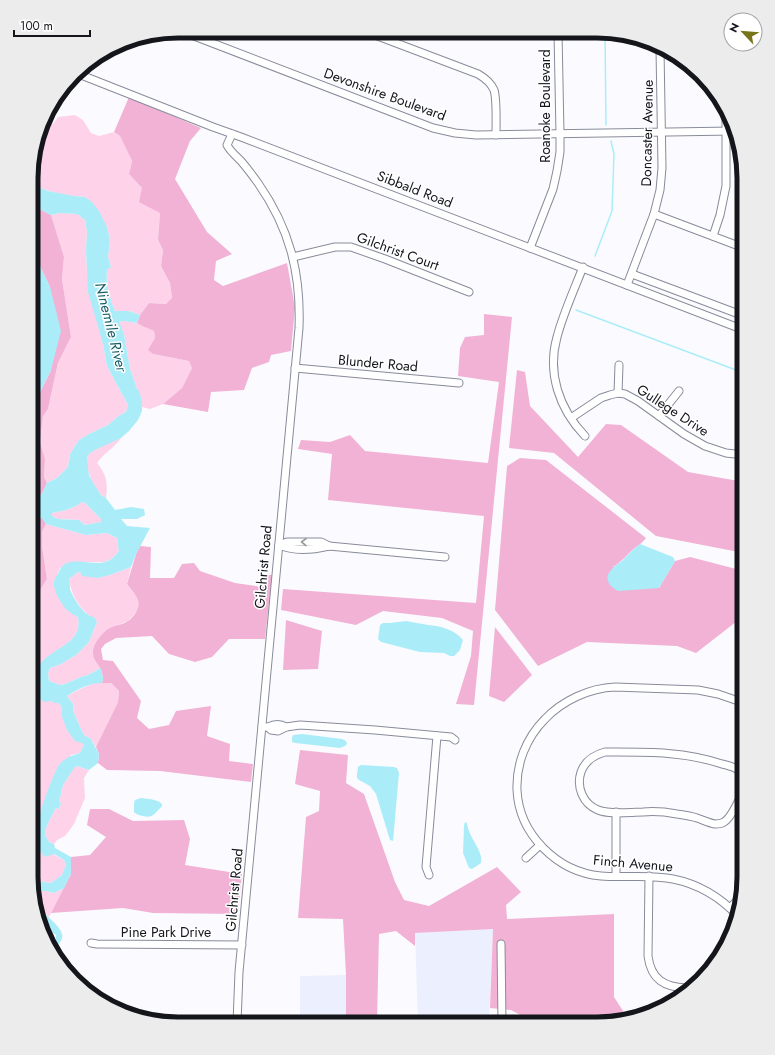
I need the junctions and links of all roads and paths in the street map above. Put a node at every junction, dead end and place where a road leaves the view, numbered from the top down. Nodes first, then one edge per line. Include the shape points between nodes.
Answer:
1 (199, 38) edge
2 (383, 38) edge
3 (558, 38) edge
4 (660, 53) edge
5 (83, 76) edge
6 (728, 131) edge
7 (662, 132) junction
8 (232, 134) junction
9 (560, 134) junction
10 (496, 135) junction
11 (730, 135) edge
12 (654, 214) junction
13 (713, 236) junction
14 (737, 245) edge
15 (530, 248) junction
16 (293, 257) junction
17 (583, 268) junction
18 (632, 274) junction
19 (627, 285) junction
20 (469, 292) dead end
21 (737, 313) edge
22 (737, 327) edge
23 (619, 365) dead end
24 (295, 368) junction
25 (459, 383) dead end
26 (679, 390) dead end
27 (618, 393) junction
28 (659, 416) junction
29 (571, 418) junction
30 (584, 436) dead end
31 (737, 454) edge
32 (279, 545) junction
33 (445, 556) dead end
34 (737, 701) edge
35 (265, 727) junction
36 (437, 736) junction
37 (455, 740) dead end
38 (737, 769) edge
39 (737, 802) edge
40 (616, 812) junction
41 (540, 845) junction
42 (526, 858) dead end
43 (429, 875) dead end
44 (616, 876) junction
45 (649, 876) junction
46 (734, 904) edge
47 (730, 908) junction
48 (733, 911) edge
49 (91, 943) dead end
50 (501, 944) dead end
51 (242, 945) junction
52 (682, 988) edge
53 (237, 1017) edge
54 (502, 1017) edge

1 - 10 street, Devonshire Boulevard via 433,128 455,133
2 - 10 street via 485,78 494,90
3 - 9 street, Roanoke Boulevard
4 - 7 street, Doncaster Avenue
5 - 8 street, Sibbald Road
6 - 7 street, Devonshire Boulevard
7 - 9 street, Devonshire Boulevard
7 - 12 street, Doncaster Avenue via 662,177
8 - 15 street, Sibbald Road
8 - 16 street, Gilchrist Road via 227,145 265,193 281,222
9 - 10 street, Devonshire Boulevard
9 - 15 street, Roanoke Boulevard via 560,152 554,183
11 - 13 street via 726,186
12 - 13 street
12 - 18 street, Doncaster Avenue
13 - 14 street
15 - 17 street, Sibbald Road
16 - 20 street, Gilchrist Court via 335,247 351,247
16 - 24 street, Gilchrist Road via 299,308
17 - 19 street, Sibbald Road
17 - 29 street via 560,327 554,354 556,388
18 - 19 street, Doncaster Avenue
18 - 21 street
19 - 22 street, Sibbald Road
23 - 27 street
24 - 25 street, Blunder Road
24 - 32 street, Gilchrist Road
26 - 28 street
27 - 28 street, Gullege Drive via 632,397
27 - 29 street, Gullege Drive via 601,398
28 - 31 street, Gullege Drive via 705,446
29 - 30 street
32 - 33 street via 288,542 321,542 329,546
32 - 35 street, Gilchrist Road
34 - 41 street, Finch Avenue via 690,689 615,687 587,692 550,713 533,733 522,754 518,773 518,794 522,814
35 - 36 street via 278,731 300,725
35 - 51 street, Gilchrist Road
36 - 37 street via 451,737
36 - 43 street via 426,867
38 - 40 street via 681,754 597,754 582,770 580,790 582,796 597,810
39 - 40 street via 728,818 720,824 663,812
40 - 44 street
41 - 42 street
41 - 44 street, Finch Avenue via 556,859 578,870 600,876
44 - 45 street, Finch Avenue
45 - 47 street, Finch Avenue via 684,882 707,892
45 - 52 street via 648,956 651,969 660,981
46 - 47 street
47 - 48 street, Finch Avenue
49 - 51 street, Pine Park Drive
50 - 54 street
51 - 53 street, Gilchrist Road

